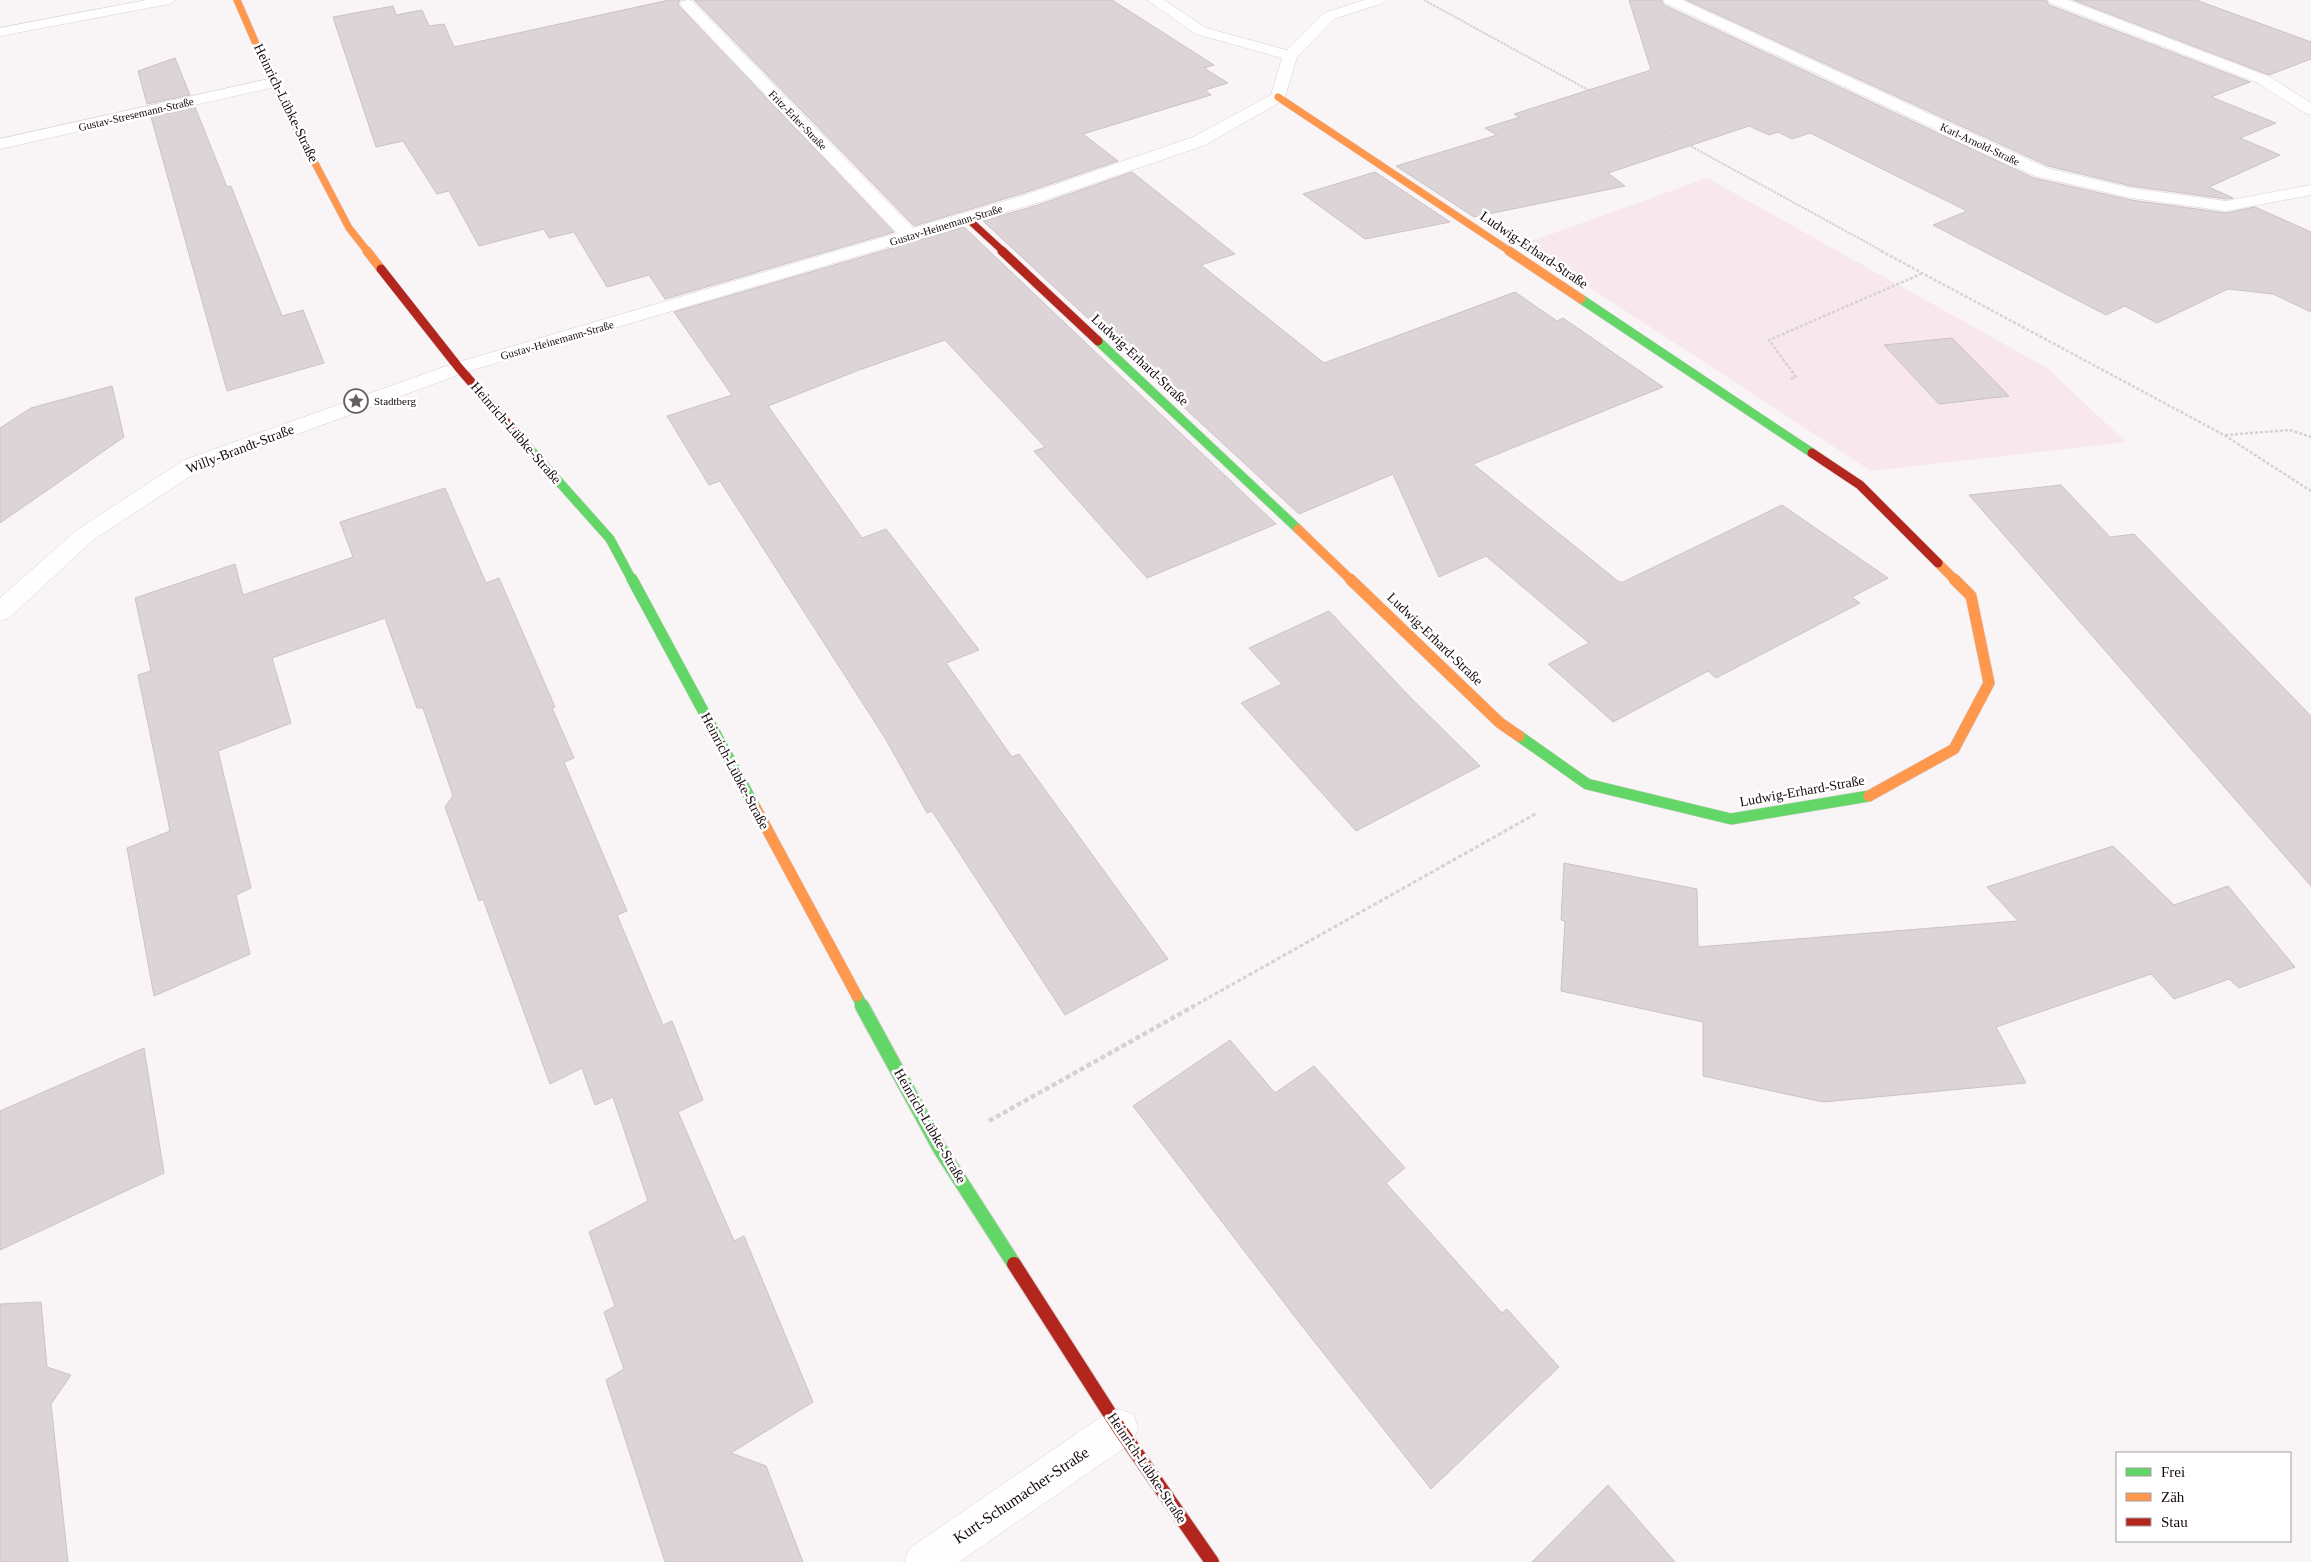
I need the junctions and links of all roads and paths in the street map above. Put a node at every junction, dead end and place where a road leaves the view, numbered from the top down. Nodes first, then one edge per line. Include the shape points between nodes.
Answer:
1 (169, 0) edge
2 (237, 0) edge
3 (1154, 0) edge
4 (1378, 0) edge
5 (1424, 0) edge
6 (1670, 0) edge
7 (2055, 0) edge
8 (687, 4) dead end
9 (0, 32) edge
10 (1290, 56) junction
11 (273, 83) junction
12 (1278, 97) junction
13 (2311, 110) edge
14 (0, 144) edge
15 (2311, 190) edge
16 (968, 219) junction
17 (910, 236) junction
18 (1921, 273) junction
19 (459, 368) junction
20 (1738, 404) junction
21 (2224, 435) junction
22 (2311, 437) edge
23 (2311, 491) edge
24 (0, 612) edge
25 (1587, 784) junction
26 (940, 1148) junction
27 (1119, 1428) junction
28 (924, 1562) edge
29 (1212, 1562) edge

1 - 9 street
2 - 11 street, Heinrich-Lübke-Straße
3 - 10 street via 1201,31
4 - 10 street via 1329,16
5 - 18 path
6 - 15 street, Karl-Arnold-Straße via 2041,172 2131,193 2226,206
7 - 13 street via 2264,80
8 - 17 street, Fritz-Erler-Straße
10 - 12 street
11 - 14 street, Gustav-Stresemann-Straße
11 - 19 street, Heinrich-Lübke-Straße via 349,228
12 - 16 street, Gustav-Heinemann-Straße via 1199,141
12 - 20 street, Ludwig-Erhard-Straße
16 - 17 street, Gustav-Heinemann-Straße
16 - 25 street, Ludwig-Erhard-Straße via 1500,723
17 - 19 street, Gustav-Heinemann-Straße
18 - 20 path via 1770,340 1796,377
18 - 21 path
19 - 24 street, Willy-Brandt-Straße via 192,464 85,536
19 - 26 street, Heinrich-Lübke-Straße via 610,539
20 - 25 street, Ludwig-Erhard-Straße via 1860,485 1971,596 1989,683 1954,749 1873,795 1731,819
21 - 22 path via 2290,430
21 - 23 path
25 - 26 path
26 - 27 street, Heinrich-Lübke-Straße
27 - 28 street, Kurt-Schumacher-Straße
27 - 29 street, Heinrich-Lübke-Straße

